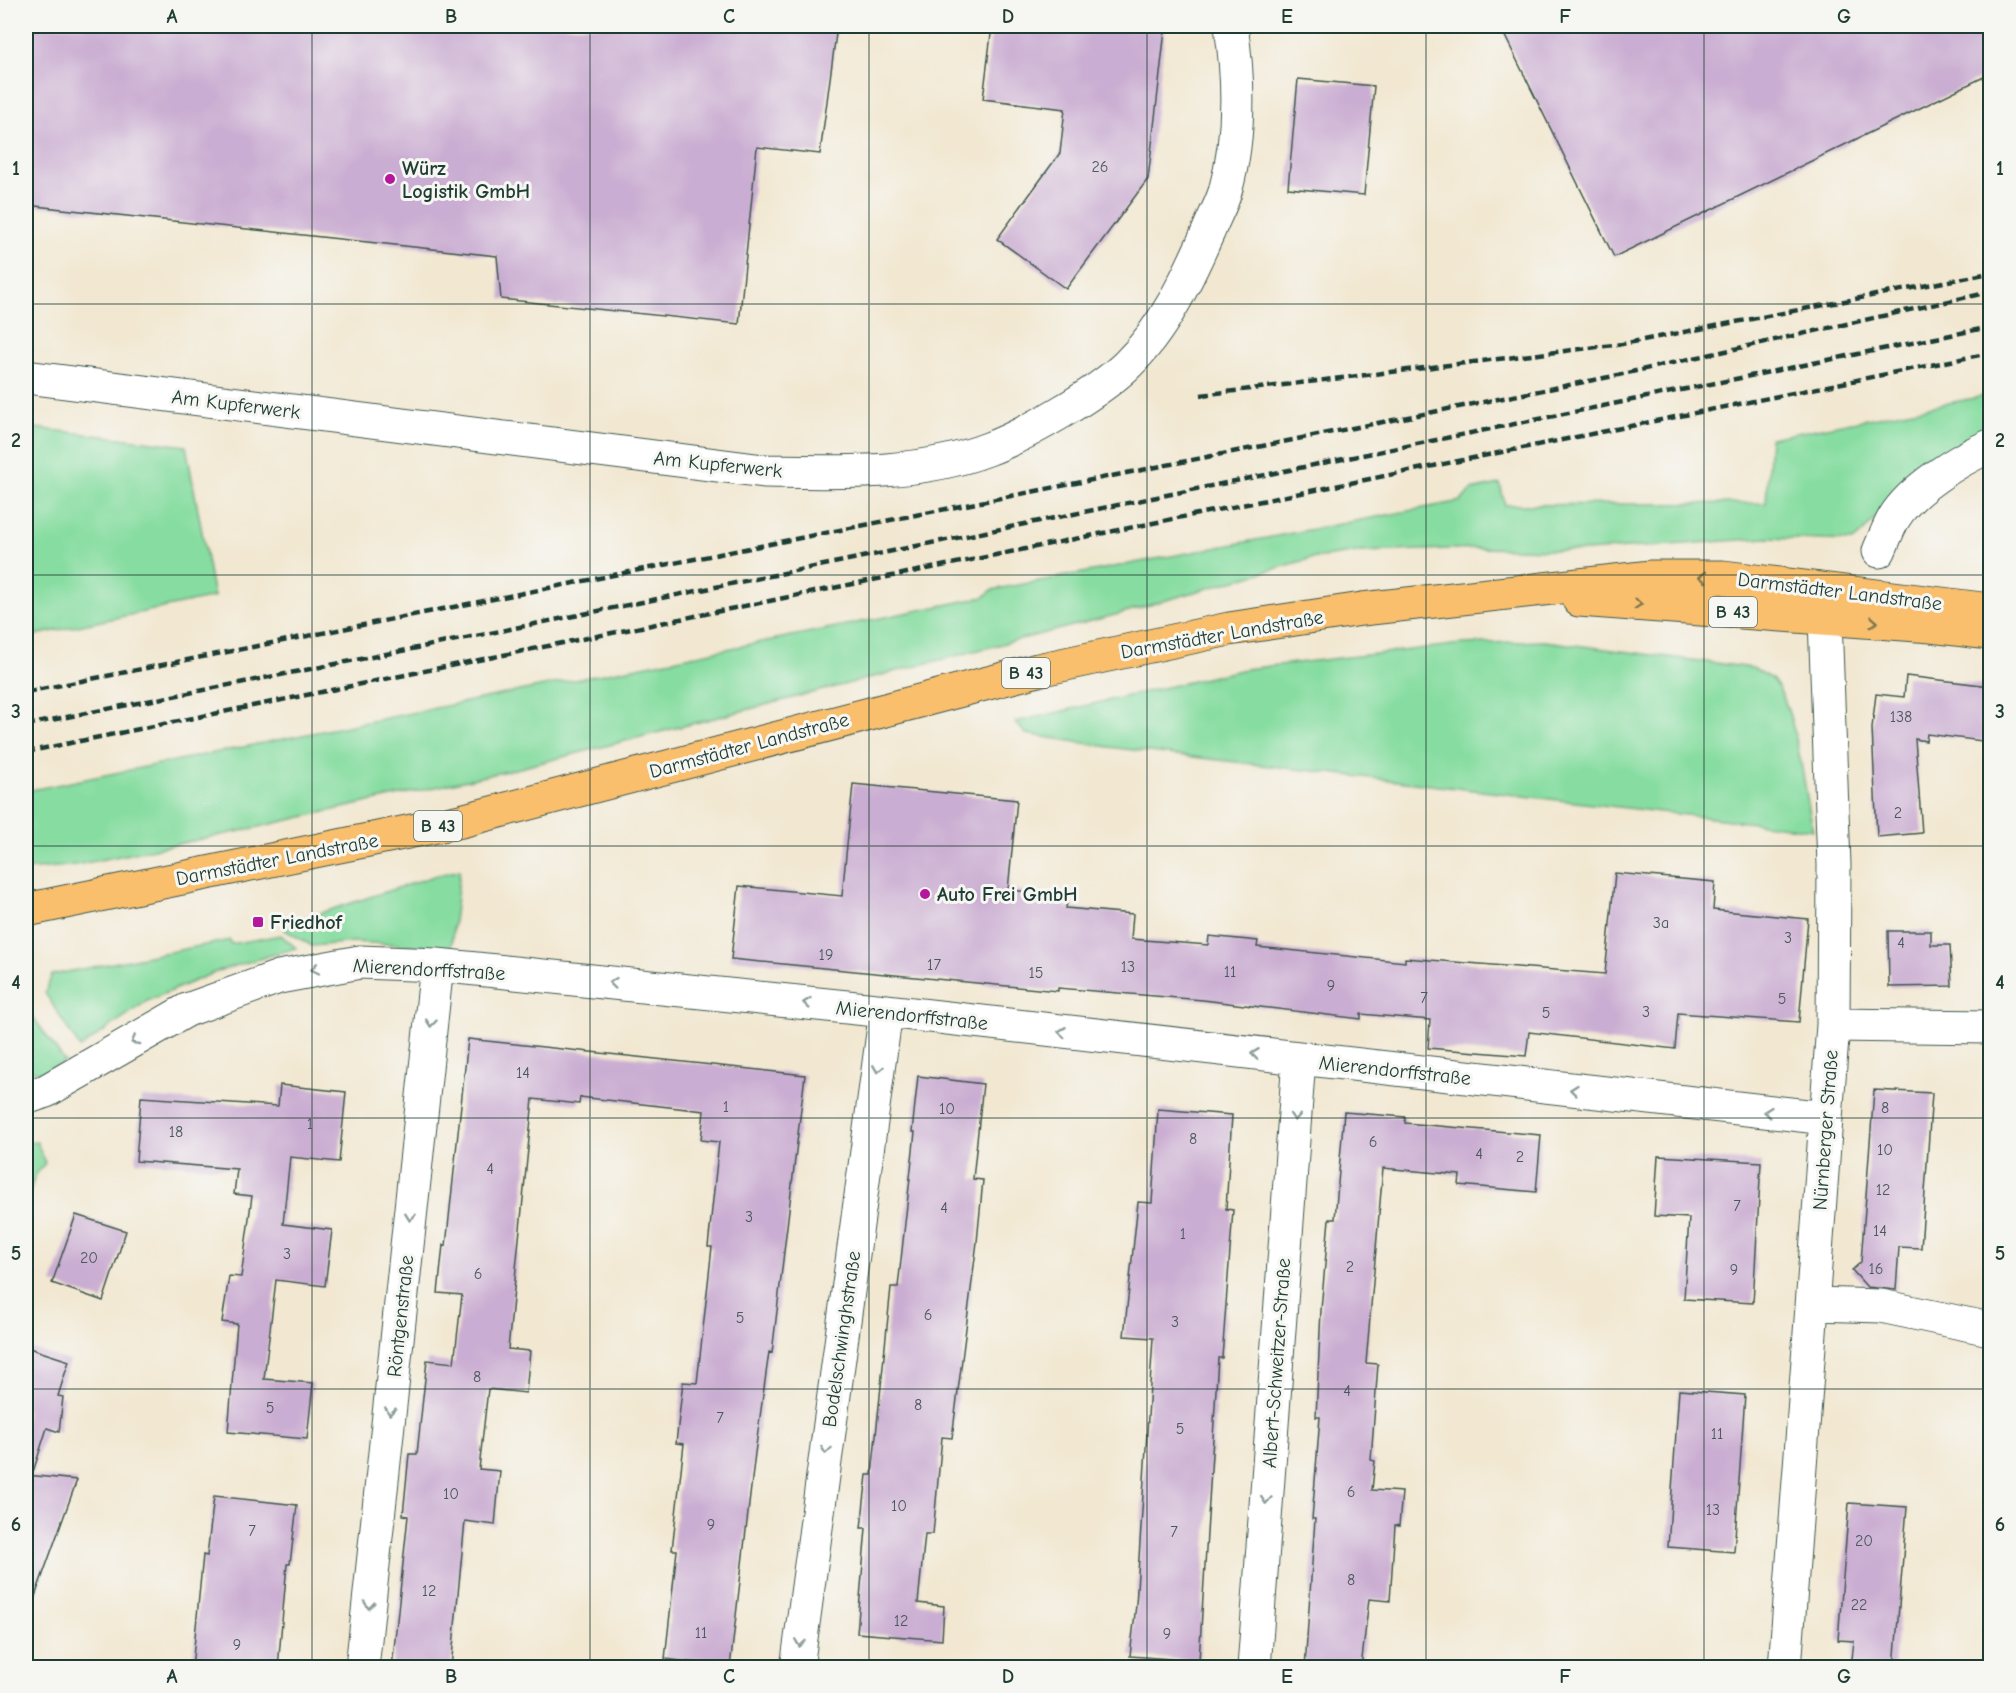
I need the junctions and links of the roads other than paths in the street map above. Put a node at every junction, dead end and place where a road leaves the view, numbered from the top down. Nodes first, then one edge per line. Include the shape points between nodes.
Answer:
1 (1231, 26) edge
2 (26, 377) edge
3 (1990, 446) edge
4 (1879, 551) dead end
5 (1825, 604) junction
6 (1990, 610) edge
7 (1990, 633) edge
8 (26, 910) edge
9 (437, 965) junction
10 (886, 1011) junction
11 (1833, 1025) junction
12 (1990, 1027) edge
13 (1299, 1059) junction
14 (26, 1098) edge
15 (1826, 1118) junction
16 (1814, 1304) junction
17 (1990, 1329) edge
18 (362, 1668) edge
19 (797, 1668) edge
20 (1254, 1668) edge
21 (1785, 1668) edge

1 - 2 street, Am Kupferwerk via 1236,62 1235,130 1225,193 1186,282 1127,365 1050,419 988,449 921,466 840,472 764,471
3 - 4 street via 1918,491 1895,516
5 - 6 main road, Darmstädter Landstraße / B 43
5 -> 7 main road, Darmstädter Landstraße / B 43
5 - 8 main road, Darmstädter Landstraße / B 43 via 1475,597 1229,629 1038,670 461,821
5 - 11 street, Nürnberger Straße via 1834,865
10 -> 9 street, Mierendorffstraße
9 -> 14 street, Mierendorffstraße via 360,962 279,977 188,1010 46,1091
9 -> 18 street, Röntgenstraße
13 -> 10 street, Mierendorffstraße
10 -> 19 street, Bodelschwinghstraße
11 - 12 street
11 - 15 street, Nürnberger Straße
15 -> 13 street, Mierendorffstraße
13 -> 20 street, Albert-Schweitzer-Straße
15 - 16 street, Nürnberger Straße
16 - 17 street via 1881,1306
16 - 21 street, Nürnberger Straße

